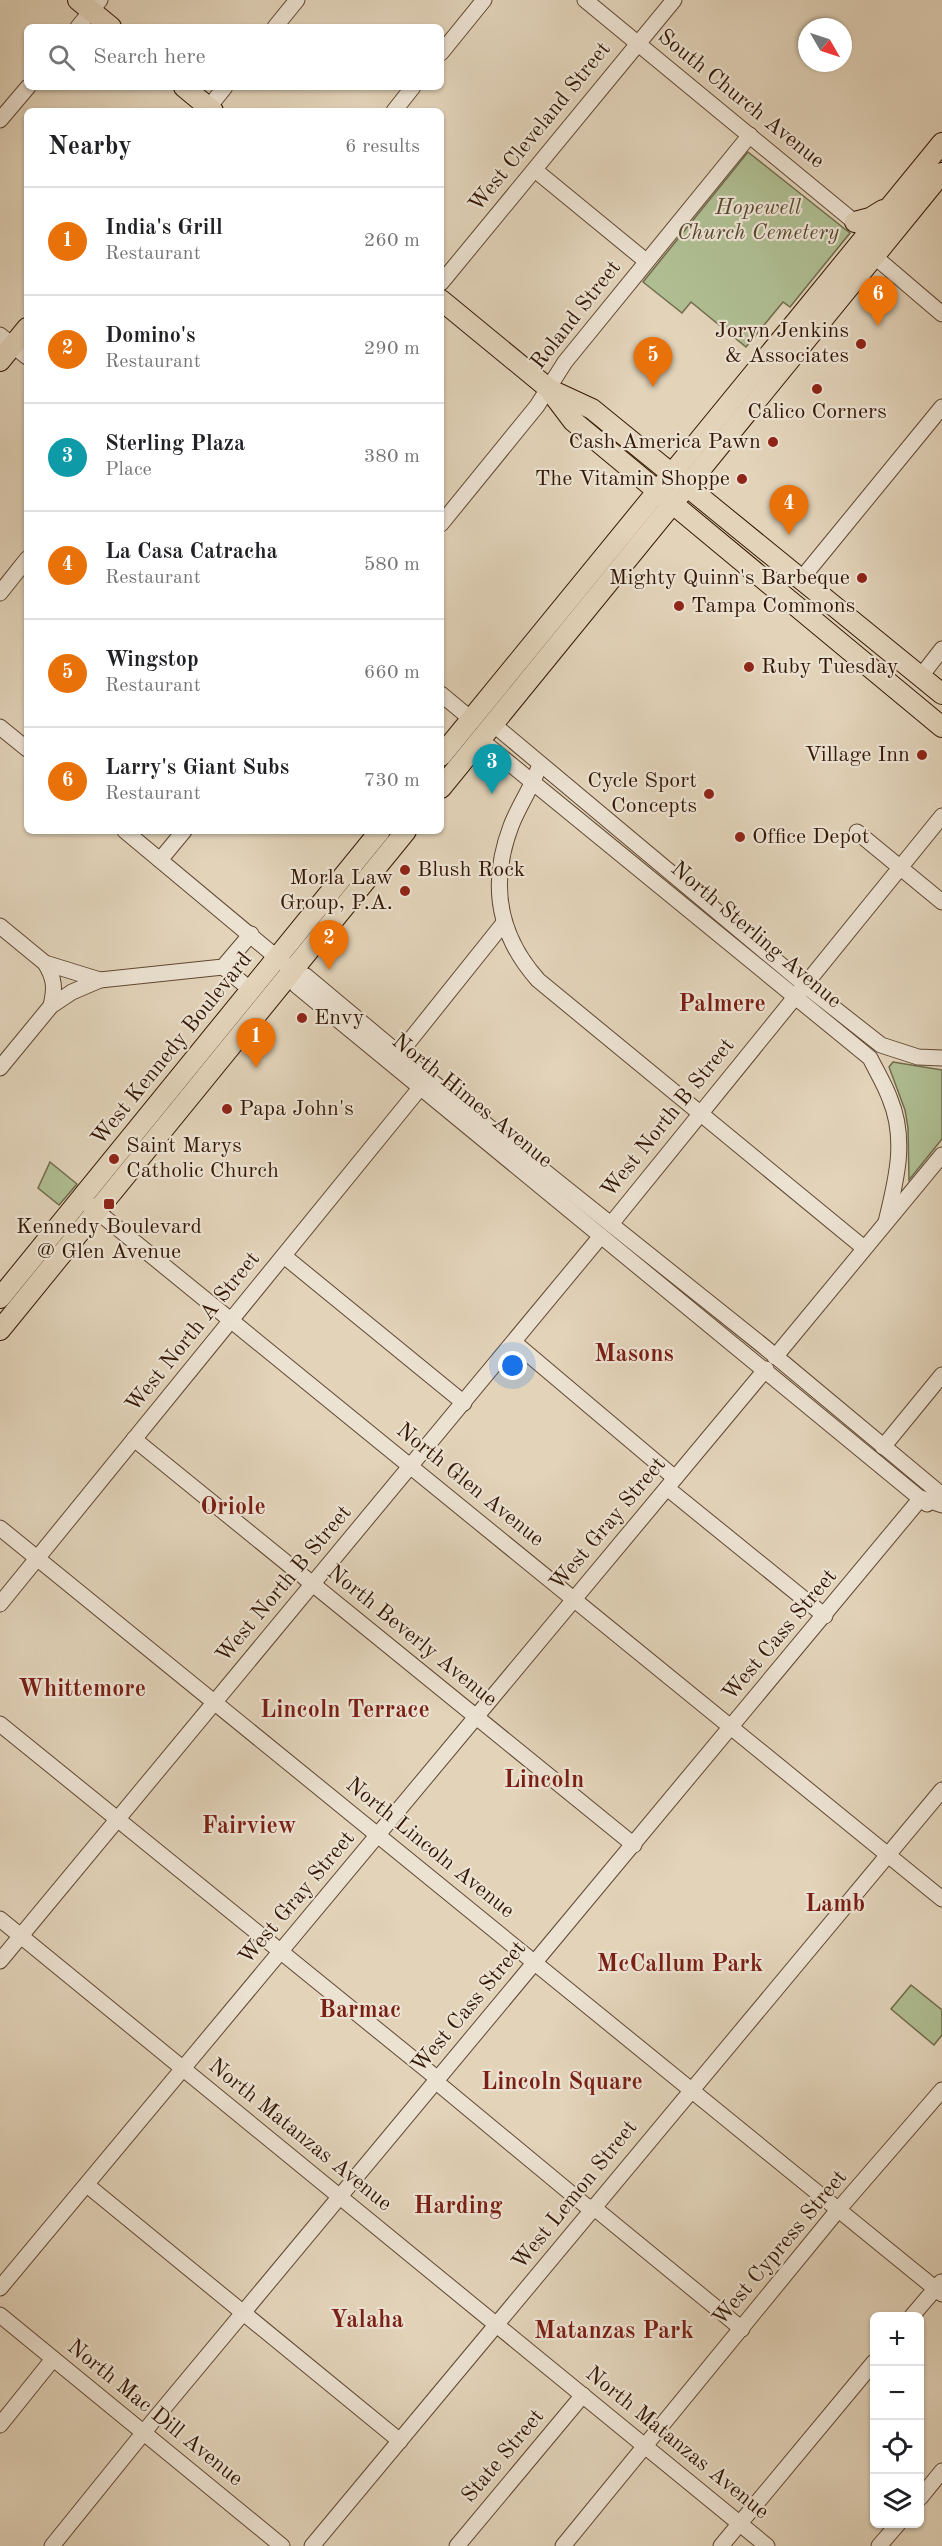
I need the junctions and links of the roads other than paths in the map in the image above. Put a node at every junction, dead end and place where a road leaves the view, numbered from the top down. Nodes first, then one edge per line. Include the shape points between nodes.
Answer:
1 (297, 0) edge
2 (484, 0) edge
3 (585, 0) edge
4 (674, 0) edge
5 (90, 4) edge
6 (80, 24) edge
7 (108, 24) edge
8 (277, 24) edge
9 (638, 44) junction
10 (444, 49) edge
11 (25, 90) edge
12 (187, 90) edge
13 (223, 90) edge
14 (411, 90) edge
15 (207, 108) edge
16 (210, 108) edge
17 (396, 108) edge
18 (0, 120) edge
19 (750, 135) junction
20 (940, 145) edge
21 (535, 170) junction
22 (942, 173) edge
23 (861, 227) junction
24 (874, 256) junction
25 (646, 261) junction
26 (444, 279) edge
27 (444, 302) edge
28 (942, 314) edge
29 (24, 332) edge
30 (13, 346) edge
31 (0, 361) edge
32 (548, 388) junction
33 (942, 407) edge
34 (670, 473) junction
35 (686, 485) junction
36 (657, 489) junction
37 (672, 502) junction
38 (444, 520) edge
39 (24, 564) edge
40 (802, 578) junction
41 (0, 593) edge
42 (532, 643) junction
43 (942, 649) edge
44 (921, 676) junction
45 (942, 694) edge
46 (444, 696) edge
47 (918, 708) junction
48 (942, 711) edge
49 (471, 719) junction
50 (0, 727) edge
51 (942, 727) edge
52 (486, 732) junction
53 (24, 747) edge
54 (444, 752) edge
55 (540, 764) junction
56 (444, 769) edge
57 (534, 783) junction
58 (444, 784) edge
59 (942, 816) edge
60 (857, 832) dead end
61 (129, 834) edge
62 (182, 834) edge
63 (378, 834) edge
64 (404, 834) edge
65 (160, 860) junction
66 (900, 868) junction
67 (694, 892) junction
68 (942, 902) edge
69 (683, 904) junction
70 (722, 915) junction
71 (503, 924) junction
72 (0, 926) edge
73 (712, 930) junction
74 (251, 934) junction
75 (278, 957) junction
76 (45, 963) junction
77 (223, 967) junction
78 (293, 971) junction
79 (100, 980) junction
80 (251, 990) junction
81 (800, 991) junction
82 (51, 1006) junction
83 (881, 1045) junction
84 (399, 1053) junction
85 (870, 1058) junction
86 (942, 1058) edge
87 (0, 1068) edge
88 (420, 1088) junction
89 (700, 1114) junction
90 (942, 1155) edge
91 (81, 1198) junction
92 (97, 1211) junction
93 (886, 1222) junction
94 (606, 1230) junction
95 (864, 1248) junction
96 (284, 1256) junction
97 (3, 1287) edge
98 (697, 1312) junction
99 (231, 1320) junction
100 (0, 1330) edge
101 (515, 1343) junction
102 (775, 1357) junction
103 (766, 1369) junction
104 (942, 1375) edge
105 (464, 1403) junction
106 (855, 1424) junction
107 (134, 1439) junction
108 (883, 1447) junction
109 (411, 1467) junction
110 (671, 1483) junction
111 (942, 1495) edge
112 (921, 1498) junction
113 (942, 1505) edge
114 (942, 1516) edge
115 (0, 1528) edge
116 (37, 1558) junction
117 (313, 1584) junction
118 (574, 1599) junction
119 (0, 1604) edge
120 (825, 1616) junction
121 (214, 1703) junction
122 (476, 1717) junction
123 (0, 1725) edge
124 (733, 1727) junction
125 (942, 1790) edge
126 (117, 1819) junction
127 (379, 1836) junction
128 (634, 1845) junction
129 (888, 1855) junction
130 (942, 1899) edge
131 (0, 1919) edge
132 (21, 1936) junction
133 (281, 1952) junction
134 (0, 1961) edge
135 (536, 1963) junction
136 (183, 2070) junction
137 (436, 2081) junction
138 (691, 2090) junction
139 (942, 2090) edge
140 (87, 2186) junction
141 (341, 2196) junction
142 (593, 2209) junction
143 (838, 2210) junction
144 (0, 2288) edge
145 (940, 2288) edge
146 (916, 2312) edge
147 (243, 2313) junction
148 (0, 2315) edge
149 (498, 2325) junction
150 (742, 2329) junction
151 (53, 2359) junction
152 (871, 2366) edge
153 (583, 2395) junction
154 (0, 2425) edge
155 (143, 2433) junction
156 (400, 2441) junction
157 (646, 2445) junction
158 (942, 2471) edge
159 (924, 2493) edge
160 (740, 2523) junction
161 (894, 2528) edge
162 (52, 2546) edge
163 (282, 2546) edge
164 (312, 2546) edge
165 (457, 2546) edge
166 (563, 2546) edge
167 (722, 2546) edge
168 (767, 2546) edge
169 (879, 2546) edge

1 - 8 street
2 - 10 street
3 - 9 street, South Church Avenue
4 - 9 street, West Cleveland Street
5 - 6 street
5 - 7 main road
9 - 19 street, South Church Avenue
9 - 21 street, West Cleveland Street
11 - 18 street
12 - 15 main road
13 - 16 street
14 - 17 street
19 - 23 street, South Church Avenue
19 - 25 street, Roland Street
20 - 23 main road via 894,201
20 - 24 main road via 924,177 875,239
21 - 25 street
21 - 26 street, West Cleveland Street
22 - 24 main road
23 - 34 main road
24 - 28 street
24 - 35 main road
25 - 32 street, Roland Street
27 - 32 main road
29 - 30 main road
30 - 31 main road
32 - 34 main road via 592,410
32 - 36 main road via 573,421
32 - 38 street, Roland Street
33 - 40 street
34 - 35 main road
34 - 36 main road
35 - 37 main road
35 - 40 main road
36 - 37 main road
36 - 42 main road
37 - 47 main road
37 - 52 main road
39 - 41 street
40 - 44 main road
42 - 49 main road
42 - 52 main road via 528,663 490,711 483,725
43 - 44 street
44 - 45 main road
46 - 49 street
47 - 48 main road via 930,703
47 - 51 main road
49 - 54 main road
49 - 56 main road via 468,739
50 - 53 street
52 - 55 street, North Sterling Avenue
52 - 57 street, North Sterling Avenue
52 - 58 main road
55 - 57 street
55 - 67 street, North Sterling Avenue
57 - 69 street, North Sterling Avenue
57 - 71 street via 511,827 502,859 499,905
59 - 66 street, West North B Street
60 - 66 street
61 - 65 street
62 - 65 street
63 - 75 main road, West Kennedy Boulevard
64 - 78 main road, West Kennedy Boulevard
65 - 74 street
66 - 68 street
66 - 81 street, West North B Street
67 - 69 street
67 - 70 street, North Sterling Avenue
69 - 73 street, North Sterling Avenue
70 - 73 street
70 - 81 street, North Sterling Avenue
71 - 84 street
71 - 89 street via 525,965 538,980
72 - 76 street
73 - 81 street, North Sterling Avenue
74 - 75 street
74 - 77 street
75 - 78 street
75 - 80 main road, West Kennedy Boulevard
76 - 79 street
76 - 82 street via 54,977
77 - 79 street
77 - 80 street
78 - 84 street, North Himes Avenue via 306,976
78 - 88 street, North Himes Avenue via 297,986
78 - 92 main road, West Kennedy Boulevard
79 - 82 street
80 - 91 main road, West Kennedy Boulevard
81 - 83 street, North Sterling Avenue
81 - 85 street, North Sterling Avenue
81 - 89 street, West North B Street
82 - 87 street
83 - 85 street
83 - 86 street via 918,1057
84 - 94 street, North Himes Avenue
85 - 93 street, North Sterling Avenue via 890,1099 900,1138
88 - 94 street, North Himes Avenue
88 - 96 street, West North A Street
89 - 94 street, West North B Street
89 - 95 street
90 - 93 street
91 - 92 street, North Glen Avenue
91 - 97 main road, West Kennedy Boulevard
92 - 99 street, North Glen Avenue
92 - 100 main road, West Kennedy Boulevard
93 - 95 street
94 - 98 street, North Himes Avenue
94 - 101 street, West North B Street
94 - 102 street, North Himes Avenue
95 - 102 street
96 - 99 street, West North A Street
96 - 105 street
98 - 102 street via 715,1318 761,1353
98 - 103 street, North Himes Avenue
99 - 107 street, West North A Street
99 - 109 street, North Glen Avenue
101 - 105 street, West North B Street
101 - 110 street
102 - 106 street, North Himes Avenue
103 - 106 street via 784,1374 843,1422
103 - 110 street, West Gray Street
103 - 112 street, North Himes Avenue
104 - 108 street
105 - 109 street, West North B Street
106 - 108 street, North Himes Avenue
107 - 116 street, West North A Street
107 - 117 street, North Beverly Avenue
108 - 111 street, North Himes Avenue
109 - 117 street, West North B Street
109 - 118 street, North Glen Avenue
110 - 118 street, West Gray Street
110 - 120 street
112 - 113 street
112 - 114 street, North Himes Avenue
112 - 120 street, West Cass Street
115 - 116 street, North Lincoln Avenue
116 - 119 street, West North A Street
116 - 121 street, North Lincoln Avenue
117 - 121 street, West North B Street
117 - 122 street, North Beverly Avenue
118 - 122 street, West Gray Street
118 - 124 street, North Glen Avenue
120 - 124 street, West Cass Street
121 - 126 street, West North B Street
121 - 127 street, North Lincoln Avenue
122 - 127 street, West Gray Street
122 - 128 street, North Beverly Avenue
123 - 126 street
124 - 128 street, West Cass Street
124 - 129 street, North Glen Avenue
125 - 129 street, West Lemon Street
126 - 132 street, West North B Street
126 - 133 street
127 - 133 street, West Gray Street
127 - 135 street, North Lincoln Avenue
128 - 135 street, West Cass Street
129 - 130 street, North Glen Avenue
129 - 138 street, West Lemon Street
131 - 132 street, North Matanzas Avenue
132 - 134 street, West North B Street
132 - 136 street, North Matanzas Avenue
133 - 136 street, West Gray Street
133 - 137 street
135 - 137 street, West Cass Street
135 - 138 street, North Lincoln Avenue
136 - 140 street, West Gray Street
136 - 141 street, North Matanzas Avenue
137 - 141 street, West Cass Street
137 - 142 street
138 - 142 street, West Lemon Street
138 - 143 street, North Lincoln Avenue
139 - 143 street, West Cypress Street
140 - 144 street, West Gray Street
140 - 147 street
141 - 147 street, West Cass Street
141 - 149 street, North Matanzas Avenue
142 - 149 street, West Lemon Street
142 - 150 street
143 - 145 street, North Lincoln Avenue
143 - 150 street, West Cypress Street
145 - 146 street
147 - 155 street, West Cass Street
147 - 156 street
148 - 151 street, North Mac Dill Avenue
149 - 153 street, North Matanzas Avenue
149 - 156 street, West Lemon Street
150 - 157 street, West Cypress Street
151 - 154 street
151 - 155 street, North Mac Dill Avenue
152 - 160 street
153 - 157 street, North Matanzas Avenue
153 - 165 street, State Street
155 - 162 street, West Cass Street
155 - 163 street, North Mac Dill Avenue
156 - 164 street, West Lemon Street
157 - 160 street, North Matanzas Avenue
157 - 166 street, West Cypress Street
158 - 159 street
160 - 167 street
160 - 168 street, North Matanzas Avenue
161 - 169 street

